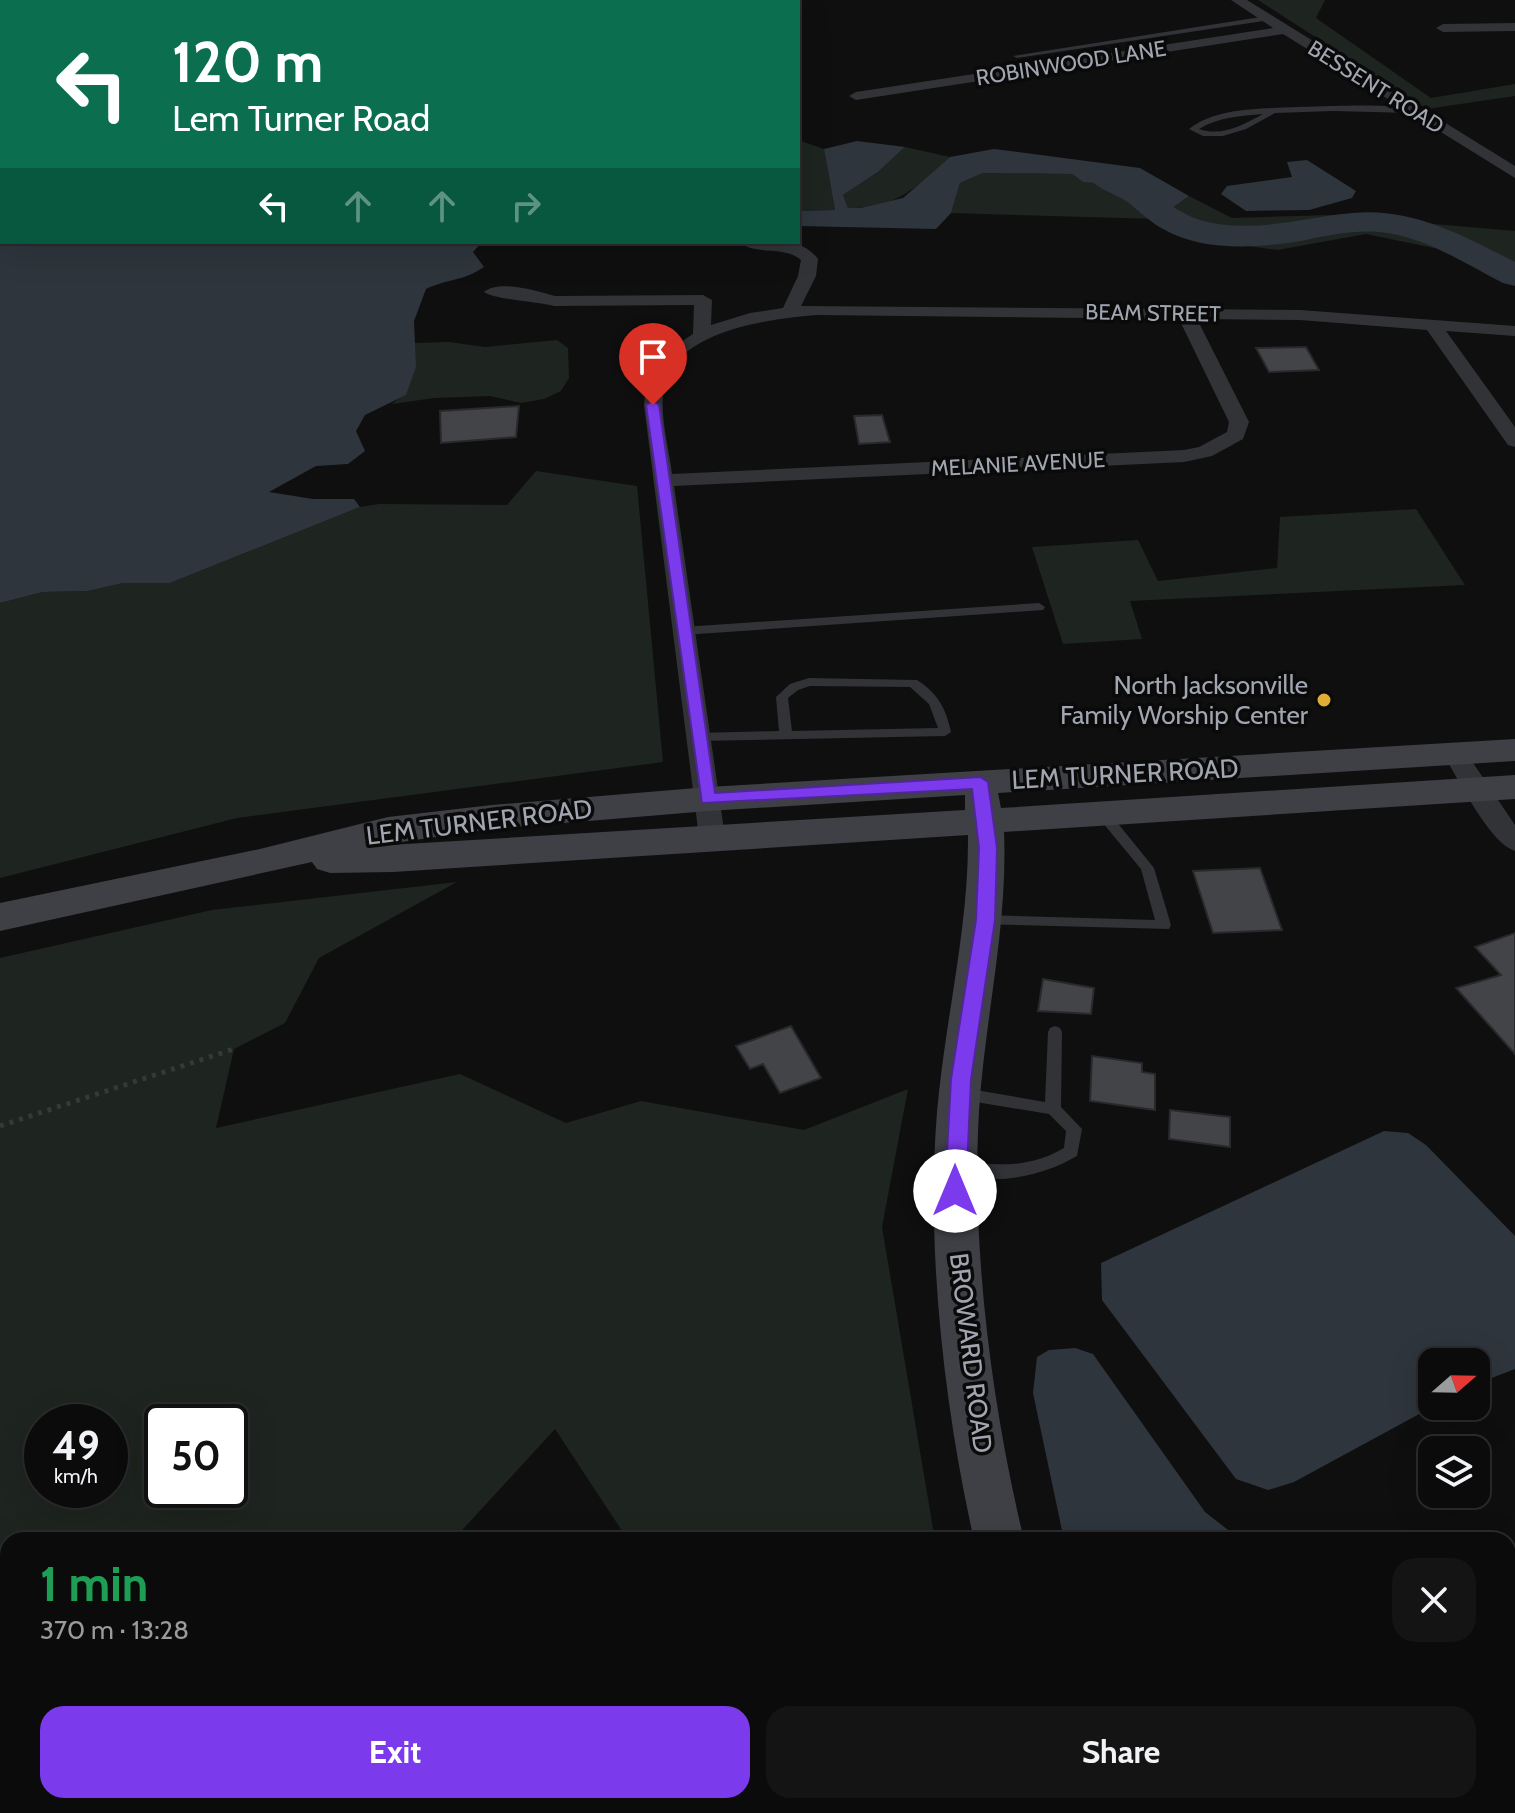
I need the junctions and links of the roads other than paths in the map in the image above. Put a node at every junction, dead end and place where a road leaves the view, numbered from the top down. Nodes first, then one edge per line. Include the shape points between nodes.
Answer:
1 (1238, 0) edge
2 (1267, 18) junction
3 (1515, 27) edge
4 (1443, 28) dead end
5 (1285, 30) junction
6 (1017, 56) dead end
7 (856, 96) dead end
8 (1413, 111) junction
9 (1272, 112) junction
10 (1515, 173) edge
11 (760, 244) edge
12 (493, 292) dead end
13 (790, 311) junction
14 (1185, 313) junction
15 (1433, 325) junction
16 (1515, 331) edge
17 (702, 336) junction
18 (1515, 441) edge
19 (661, 481) junction
20 (1039, 607) dead end
21 (683, 631) junction
22 (786, 735) junction
23 (698, 737) junction
24 (1515, 750) edge
25 (1455, 754) junction
26 (1515, 787) edge
27 (1477, 790) junction
28 (708, 799) junction
29 (983, 801) junction
30 (1102, 813) junction
31 (712, 837) junction
32 (1515, 842) edge
33 (260, 862) junction
34 (0, 917) edge
35 (986, 920) junction
36 (1055, 1032) dead end
37 (960, 1094) junction
38 (1053, 1109) junction
39 (955, 1167) junction
40 (997, 1532) edge

1 - 2 street, BESSENT ROAD
2 - 5 street, BESSENT ROAD
2 - 6 lane
3 - 4 street
5 - 7 street, ROBINWOOD LANE
5 - 8 street, BESSENT ROAD
8 - 9 lane
8 - 10 street, BESSENT ROAD
9 - 9 lane via 1211,117 1193,129 1226,134
11 - 13 street via 804,251 810,259
12 - 17 street via 554,301 703,300
13 - 14 street, BEAM STREET
13 - 17 street, BEAM STREET
14 - 15 street, BEAM STREET
14 - 19 street, MELANIE AVENUE via 1239,422 1236,435 1205,452
15 - 16 street, BEAM STREET
15 - 18 street
17 - 19 street, BEAM STREET via 670,361 656,382 653,406
19 - 21 street, BEAM STREET
20 - 21 lane
21 - 23 street, BEAM STREET
22 - 22 lane via 913,732 945,732 940,709 928,691 913,683 809,682 782,697
22 - 23 lane
23 - 28 street, BEAM STREET
24 - 25 main road, LEM TURNER ROAD
25 - 27 street
25 - 29 main road, LEM TURNER ROAD
26 - 27 main road, LEM TURNER ROAD
27 - 30 main road, LEM TURNER ROAD
27 - 32 street
28 - 29 main road, LEM TURNER ROAD
28 - 31 street, BEAM STREET
28 - 33 main road, LEM TURNER ROAD via 388,830
29 - 30 main road, LEM TURNER ROAD
29 - 31 main road, LEM TURNER ROAD
29 - 35 main road, BROWARD ROAD
30 - 35 lane via 1147,868 1164,925
31 - 33 main road, LEM TURNER ROAD via 393,859
33 - 34 main road, LEM TURNER ROAD
35 - 37 main road, BROWARD ROAD
36 - 38 lane
37 - 38 lane
37 - 39 main road, BROWARD ROAD
38 - 39 lane via 1074,1129 1071,1151 1057,1161 1007,1173
39 - 40 main road, BROWARD ROAD via 973,1406

